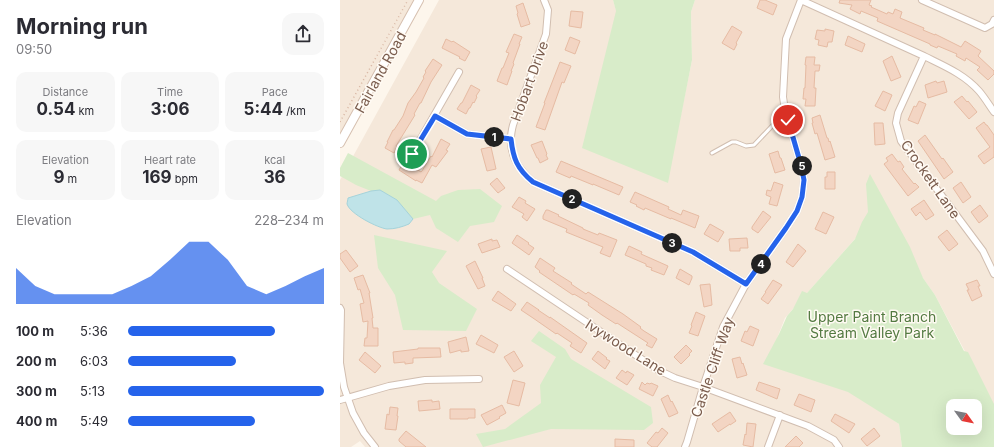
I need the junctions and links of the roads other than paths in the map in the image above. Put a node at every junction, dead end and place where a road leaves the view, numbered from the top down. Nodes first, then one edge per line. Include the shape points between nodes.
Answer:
1 (420, 0) edge
2 (544, 0) edge
3 (801, 0) edge
4 (922, 0) edge
5 (994, 20) edge
6 (924, 56) junction
7 (459, 72) dead end
8 (994, 112) edge
9 (435, 116) junction
10 (788, 120) junction
11 (511, 139) junction
12 (340, 143) edge
13 (712, 153) dead end
14 (412, 154) dead end
15 (507, 269) dead end
16 (994, 274) edge
17 (746, 284) junction
18 (340, 308) edge
19 (479, 379) dead end
20 (703, 387) junction
21 (348, 398) junction
22 (340, 400) edge
23 (780, 415) junction
24 (375, 447) edge
25 (685, 447) edge
26 (768, 447) edge
27 (839, 447) edge

1 - 12 main road, Fairland Road
2 - 11 street, Hobart Drive via 548,10 546,34 513,125
3 - 6 street
3 - 10 street, Castle Cliff Way via 786,39 783,97
4 - 5 street via 985,28
6 - 8 street via 950,68 964,78 979,91
6 - 16 street, Crockett Lane via 898,113 896,123 901,141 983,251
7 - 9 street
9 - 11 street via 467,134
9 - 14 street
10 - 13 lane via 773,125 754,145 746,146 732,142
10 - 17 street, Castle Cliff Way via 804,180 802,197 797,211
11 - 17 street, Hobart Drive via 512,152 518,165 524,175 533,182 693,252
15 - 20 street, Ivywood Lane via 658,370
17 - 20 street, Castle Cliff Way via 723,327
18 - 21 street via 340,363
19 - 21 street via 425,380 389,386
20 - 23 street, Ivywood Lane
20 - 25 street, Castle Cliff Way
21 - 22 street
21 - 24 street via 364,433
23 - 26 street
23 - 27 street, Ivywood Lane via 834,440

